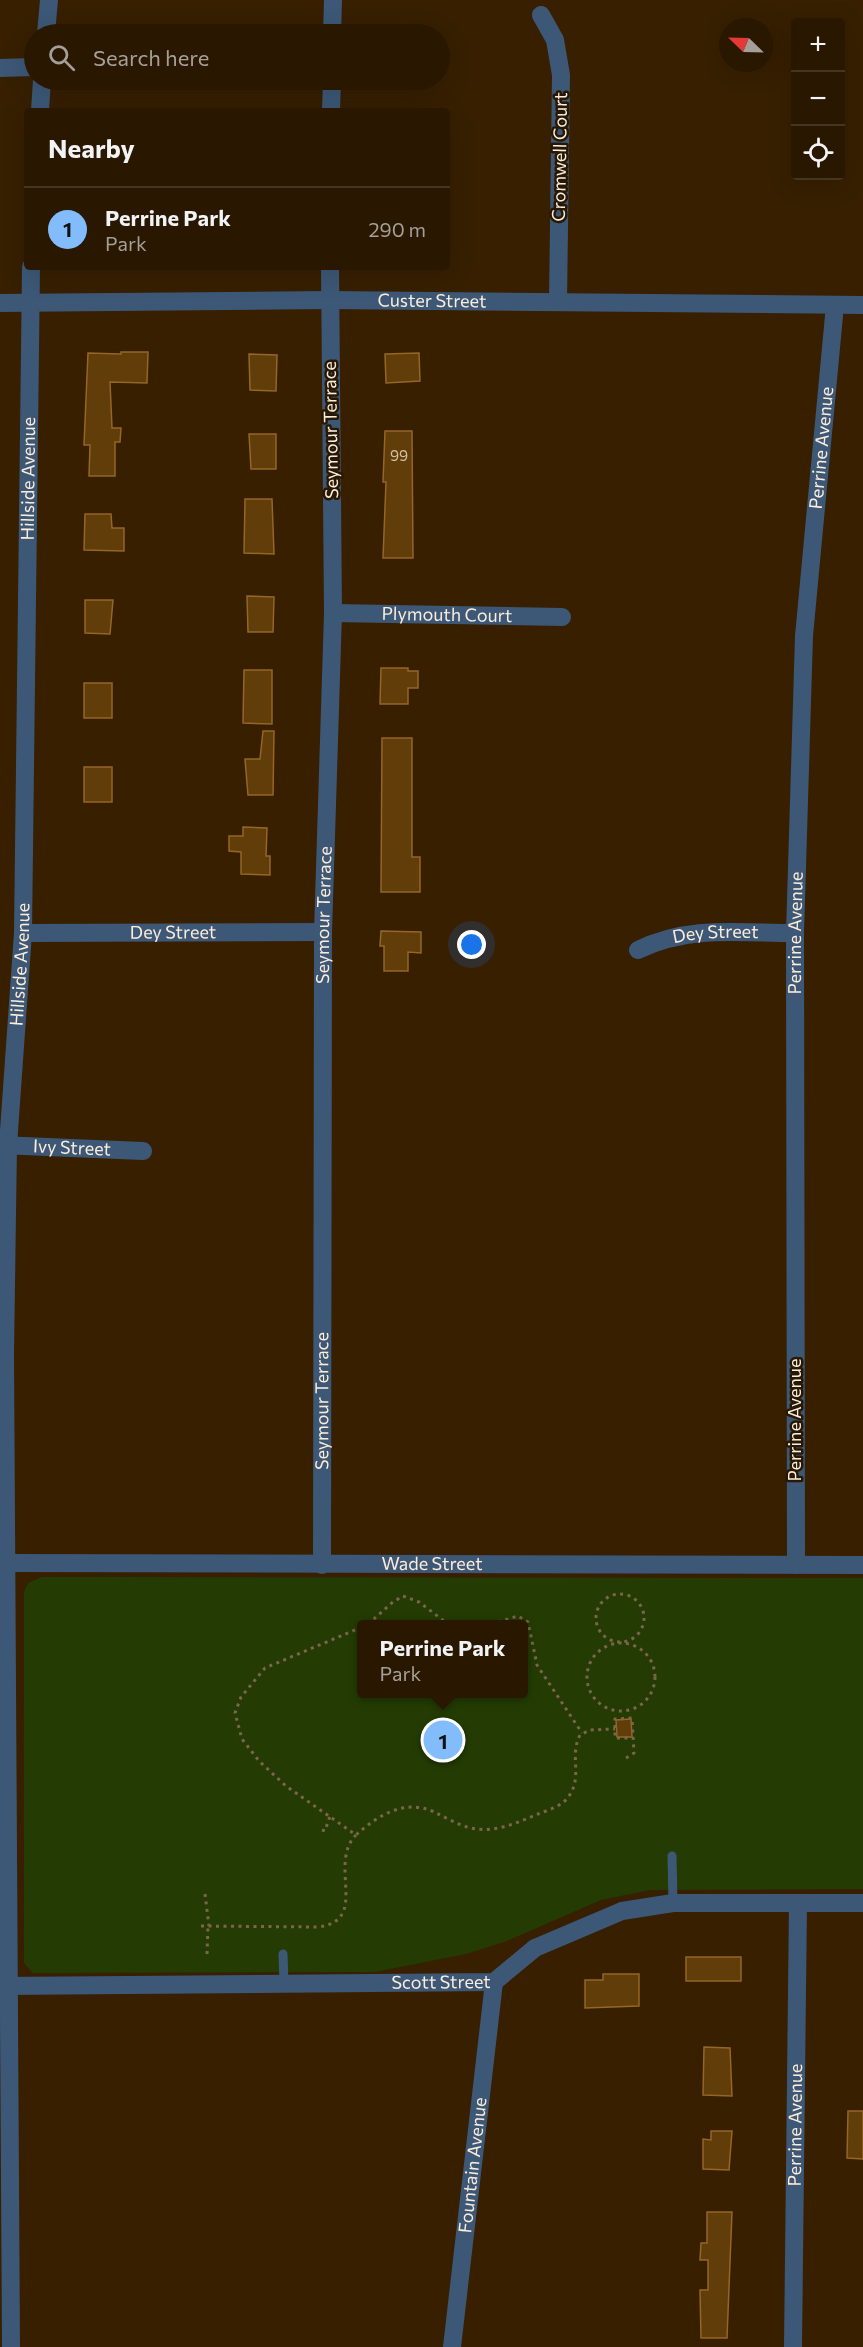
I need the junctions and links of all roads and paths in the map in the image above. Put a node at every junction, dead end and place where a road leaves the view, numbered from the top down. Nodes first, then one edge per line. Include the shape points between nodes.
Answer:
1 (49, 0) edge
2 (333, 0) edge
3 (541, 15) dead end
4 (47, 24) edge
5 (332, 24) edge
6 (0, 68) edge
7 (24, 68) edge
8 (41, 90) edge
9 (332, 90) edge
10 (40, 108) edge
11 (332, 108) edge
12 (31, 270) edge
13 (330, 270) edge
14 (329, 300) junction
15 (558, 302) junction
16 (0, 303) edge
17 (29, 304) junction
18 (835, 305) junction
19 (863, 305) edge
20 (333, 613) junction
21 (562, 617) dead end
22 (23, 933) junction
23 (323, 933) junction
24 (795, 933) junction
25 (638, 950) dead end
26 (4, 1145) edge
27 (143, 1150) dead end
28 (3, 1354) edge
29 (4, 1563) edge
30 (322, 1565) junction
31 (796, 1565) junction
32 (863, 1565) edge
33 (373, 1620) edge
34 (443, 1620) edge
35 (504, 1620) edge
36 (525, 1620) edge
37 (528, 1622) edge
38 (357, 1629) edge
39 (621, 1642) junction
40 (623, 1712) junction
41 (624, 1719) junction
42 (615, 1729) junction
43 (582, 1732) junction
44 (633, 1738) junction
45 (626, 1758) dead end
46 (330, 1816) junction
47 (322, 1830) dead end
48 (356, 1835) junction
49 (672, 1856) dead end
50 (205, 1894) dead end
51 (798, 1903) junction
52 (863, 1903) edge
53 (673, 1904) junction
54 (201, 1926) dead end
55 (208, 1926) junction
56 (207, 1954) dead end
57 (284, 1954) dead end
58 (494, 1982) junction
59 (284, 1983) junction
60 (4, 1986) edge
61 (6, 2196) edge
62 (12, 2347) edge
63 (453, 2347) edge
64 (793, 2347) edge

1 - 4 street
2 - 5 street
3 - 15 street, Cromwell Court via 555,40 561,75
6 - 7 street
8 - 10 street
9 - 11 street
12 - 17 street, Hillside Avenue
13 - 14 street, Seymour Terrace
14 - 15 street, Custer Street
14 - 17 street, Custer Street
14 - 20 street, Seymour Terrace
15 - 18 street, Custer Street
16 - 17 street, Custer Street
17 - 22 street, Hillside Avenue
18 - 19 street, Custer Street
18 - 24 street, Perrine Avenue via 804,636
20 - 21 street, Plymouth Court
20 - 23 street, Seymour Terrace
22 - 23 street, Dey Street
22 - 26 street, Hillside Avenue
23 - 30 street, Seymour Terrace
24 - 25 street, Dey Street via 685,933
24 - 31 street, Perrine Avenue
26 - 27 street, Ivy Street
26 - 28 street, Hillside Avenue
28 - 29 street, Hillside Avenue
29 - 30 street, Wade Street
29 - 60 street, Hillside Avenue
30 - 31 street, Wade Street
31 - 32 street, Wade Street
33 - 34 path via 403,1596 419,1602
35 - 36 path via 518,1616
37 - 43 path via 537,1665
38 - 46 path via 265,1668 241,1697 235,1713 242,1739 258,1761
39 - 39 path via 600,1633 596,1623 601,1602 621,1593 640,1602 644,1612 639,1633
39 - 40 path via 648,1656 656,1676 655,1686 643,1704
39 - 40 path via 600,1650 586,1679 594,1699 612,1711
40 - 41 path
41 - 42 path via 615,1719
41 - 44 path via 632,1718
42 - 43 path
42 - 44 path via 615,1738
43 - 48 path via 574,1750 577,1772 573,1789 566,1801 547,1810 519,1822 481,1830 411,1806 386,1813
44 - 45 path via 634,1752
46 - 47 path
46 - 48 path
48 - 55 path via 345,1852 346,1903 336,1922 317,1926
49 - 53 lane
50 - 55 path
51 - 52 street, Scott Street
51 - 53 street, Scott Street
51 - 64 street, Perrine Avenue
53 - 58 street, Scott Street via 622,1911 535,1948
54 - 55 path
55 - 56 path
57 - 59 lane
58 - 59 street, Scott Street
58 - 63 street, Fountain Avenue
59 - 60 street, Scott Street
60 - 61 street, Hillside Avenue
61 - 62 street, Hillside Avenue

